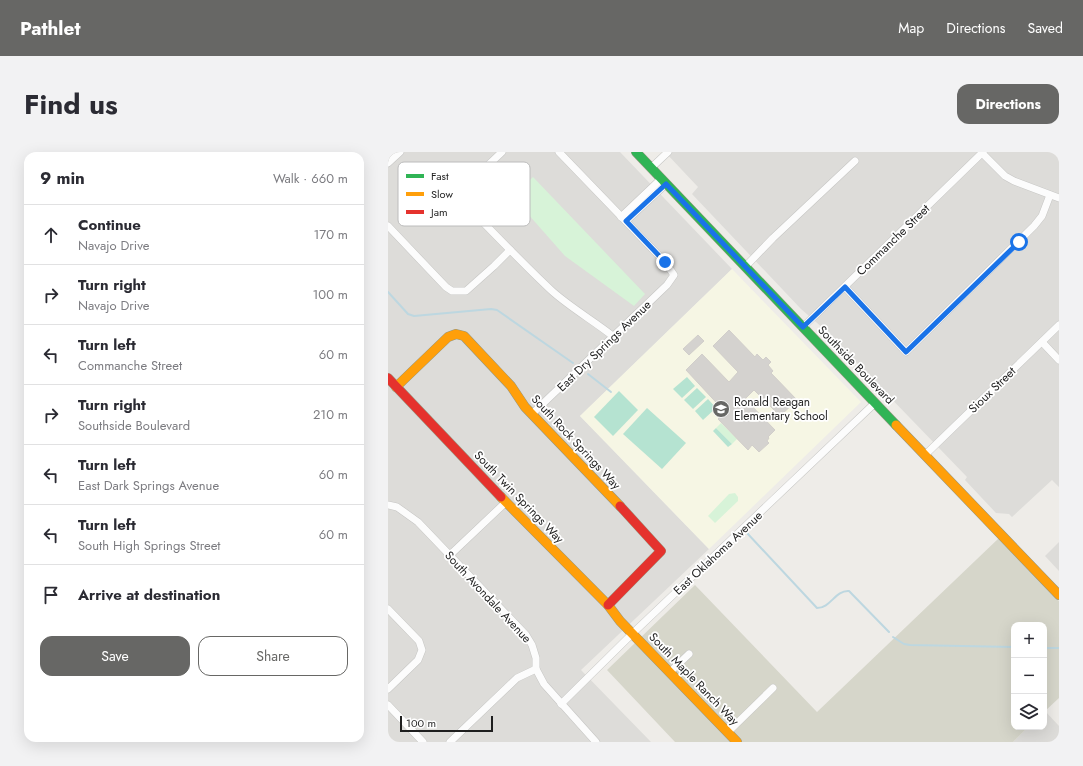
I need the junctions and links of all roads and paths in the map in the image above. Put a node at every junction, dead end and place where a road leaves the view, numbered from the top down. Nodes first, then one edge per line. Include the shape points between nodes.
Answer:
1 (502, 152) edge
2 (559, 152) edge
3 (636, 152) edge
4 (668, 152) edge
5 (982, 153) edge
6 (856, 161) dead end
7 (491, 162) edge
8 (651, 168) junction
9 (663, 181) junction
10 (1050, 195) junction
11 (1059, 198) edge
12 (624, 219) junction
13 (388, 226) edge
14 (487, 226) edge
15 (510, 250) junction
16 (745, 267) junction
17 (845, 287) junction
18 (1059, 325) edge
19 (803, 327) junction
20 (614, 337) junction
21 (1042, 342) junction
22 (1059, 360) edge
23 (388, 378) edge
24 (396, 387) junction
25 (875, 403) junction
26 (532, 414) junction
27 (925, 455) junction
28 (506, 502) junction
29 (388, 504) edge
30 (450, 555) junction
31 (1059, 595) edge
32 (608, 605) junction
33 (388, 609) edge
34 (633, 633) junction
35 (689, 654) dead end
36 (536, 669) junction
37 (670, 672) junction
38 (773, 688) dead end
39 (388, 689) edge
40 (561, 704) junction
41 (388, 705) edge
42 (728, 732) junction
43 (423, 742) edge
44 (450, 742) edge
45 (596, 742) edge
46 (737, 742) edge

1 - 7 street
2 - 12 street
3 - 8 street, Southside Boulevard
4 - 8 street
5 - 10 street via 1014,182
5 - 17 street, Commanche Street
6 - 16 street
8 - 9 street, Southside Boulevard
9 - 12 street
9 - 16 street, Southside Boulevard
10 - 11 street
10 - 17 street via 1042,216 1034,226 906,352
12 - 20 street, East Dry Springs Avenue via 674,275
13 - 15 street via 452,292 466,291
14 - 15 street
15 - 20 street via 553,292
16 - 19 street, Southside Boulevard
17 - 19 street, Commanche Street
18 - 21 street, Sioux Street
19 - 25 street, Southside Boulevard
20 - 26 street, East Dry Springs Avenue
21 - 22 street
21 - 27 street, Sioux Street
23 - 24 street, South Twin Springs Way
24 - 26 street, South Rock Springs Way via 448,337 456,334 464,336 506,380
24 - 28 street, South Twin Springs Way
25 - 27 street, Southside Boulevard
25 - 34 street, East Oklahoma Avenue
26 - 32 street, South Rock Springs Way via 661,551
27 - 31 street, Southside Boulevard
28 - 30 street
28 - 32 street, South Twin Springs Way
29 - 30 street, South Avondale Avenue via 397,507 418,522
30 - 36 street, South Avondale Avenue via 526,635 536,658
32 - 34 street, South Twin Springs Way
33 - 39 street via 419,641 422,650 418,660
34 - 37 street, South Maple Ranch Way
34 - 40 street, East Oklahoma Avenue
35 - 37 street
36 - 40 street, South Avondale Avenue via 544,684
36 - 44 street via 518,678
37 - 42 street, South Maple Ranch Way
38 - 42 street
40 - 45 street, South Avondale Avenue
41 - 43 street
42 - 46 street, South Maple Ranch Way

